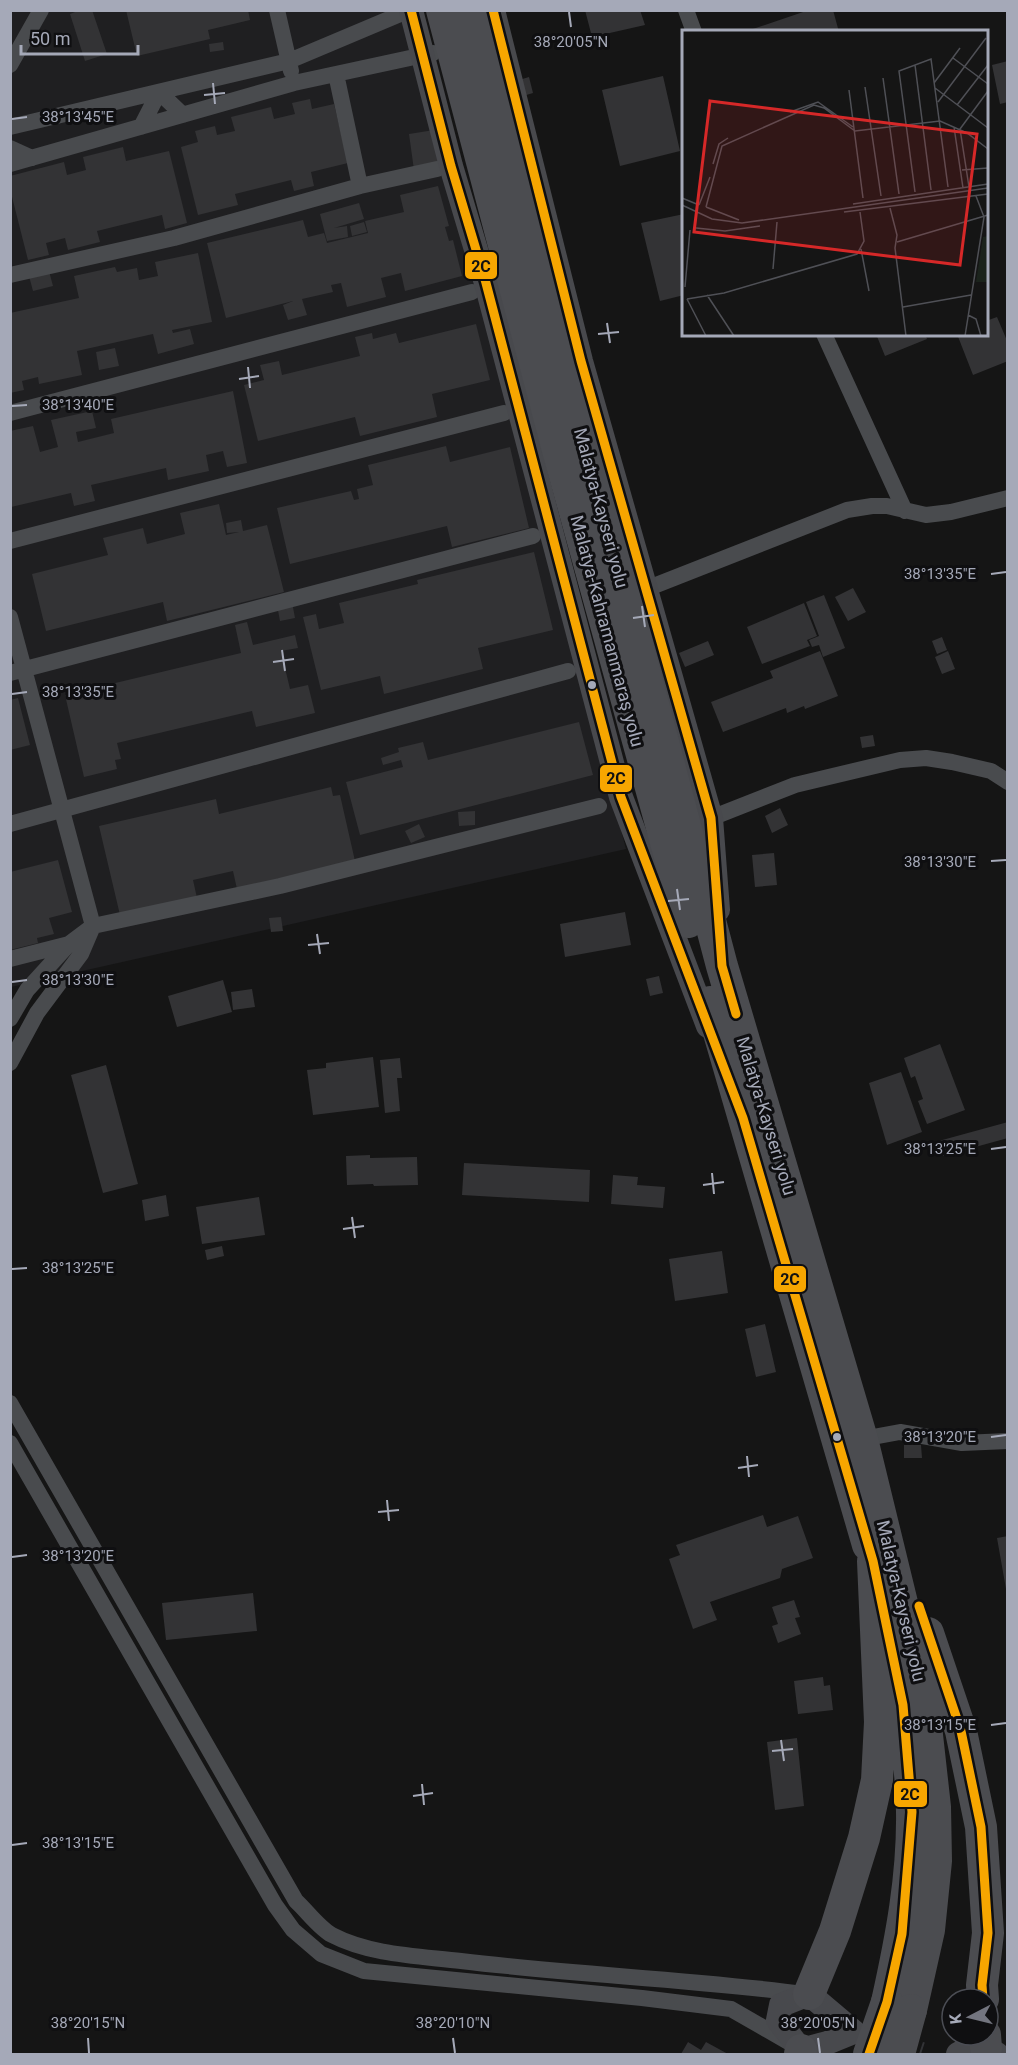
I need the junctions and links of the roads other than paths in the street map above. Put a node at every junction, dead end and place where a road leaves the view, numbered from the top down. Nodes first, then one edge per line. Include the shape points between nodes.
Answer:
1 (42, 10) edge
2 (277, 10) edge
3 (411, 10) edge
4 (442, 10) edge
5 (470, 10) edge
6 (493, 10) edge
7 (686, 10) edge
8 (693, 30) edge
9 (452, 49) junction
10 (422, 55) junction
11 (289, 61) junction
12 (10, 65) edge
13 (336, 74) junction
14 (294, 83) junction
15 (159, 92) junction
16 (183, 115) junction
17 (10, 127) edge
18 (141, 127) junction
19 (10, 148) edge
20 (32, 158) junction
21 (10, 164) edge
22 (438, 169) dead end
23 (360, 186) junction
24 (10, 275) edge
25 (472, 292) dead end
26 (825, 336) edge
27 (10, 413) edge
28 (504, 413) dead end
29 (1008, 498) edge
30 (905, 511) junction
31 (533, 536) dead end
32 (10, 541) edge
33 (646, 589) junction
34 (10, 617) edge
35 (568, 671) dead end
36 (18, 672) edge
37 (999, 768) edge
38 (1008, 782) edge
39 (598, 806) dead end
40 (63, 810) junction
41 (711, 818) junction
42 (10, 824) edge
43 (93, 926) junction
44 (69, 944) junction
45 (10, 959) edge
46 (722, 966) junction
47 (10, 1019) edge
48 (10, 1063) edge
49 (743, 1118) junction
50 (10, 1403) edge
51 (862, 1439) junction
52 (1008, 1440) edge
53 (10, 1443) edge
54 (873, 1561) junction
55 (982, 1987) edge
56 (809, 1994) junction
57 (899, 2006) junction
58 (800, 2052) edge
59 (868, 2055) edge
60 (899, 2055) edge

1 - 12 street
2 - 11 street
3 - 10 street
3 - 11 street
4 - 9 highway, Malatya-Kahramanmaraş yolu
5 - 46 highway, Malatya-Kayseri yolu
6 - 33 street via 581,362
7 - 8 street
9 - 10 street
9 - 49 highway, Malatya-Kahramanmaraş yolu via 559,454
10 - 13 street
10 - 49 street via 621,797
11 - 14 street
11 - 15 street
13 - 14 street
13 - 23 street
14 - 16 street
15 - 16 street
15 - 17 street
15 - 18 street
16 - 18 street
18 - 20 street
19 - 20 street
20 - 21 street
22 - 23 street
23 - 24 street via 174,237
25 - 27 street
26 - 30 street
28 - 32 street
29 - 30 street via 951,512 926,515
30 - 33 street via 887,506 847,510
31 - 36 street
33 - 41 street
34 - 36 street
35 - 40 street
36 - 40 street
37 - 38 street
37 - 41 street via 926,758 900,760 795,786
39 - 43 street via 280,886
40 - 42 street
40 - 43 street
41 - 46 street
43 - 44 street
43 - 48 street via 81,954 37,1014
44 - 45 street
44 - 47 street via 27,990
46 - 51 highway, Malatya-Kayseri yolu
49 - 54 highway, Malatya-Kahramanmaraş yolu
50 - 56 street via 296,1901 331,1934 364,1947 424,1956
51 - 52 street via 900,1432 962,1443
51 - 55 highway via 961,1731 981,1827 988,1933
51 - 57 highway, Malatya-Kayseri yolu via 921,1681 936,1807 936,1861 929,1930
53 - 58 street via 275,1905 293,1930 321,1954 364,1971 731,2009
54 - 56 highway via 880,1722 877,1780 864,1838 835,1931
54 - 57 highway, Malatya-Kahramanmaraş yolu via 903,1705 912,1812
56 - 58 street via 781,2005 778,2020
56 - 58 street via 854,2032
57 - 59 highway, Malatya-Kahramanmaraş yolu, bridge
57 - 60 highway, Malatya-Kayseri yolu, bridge

